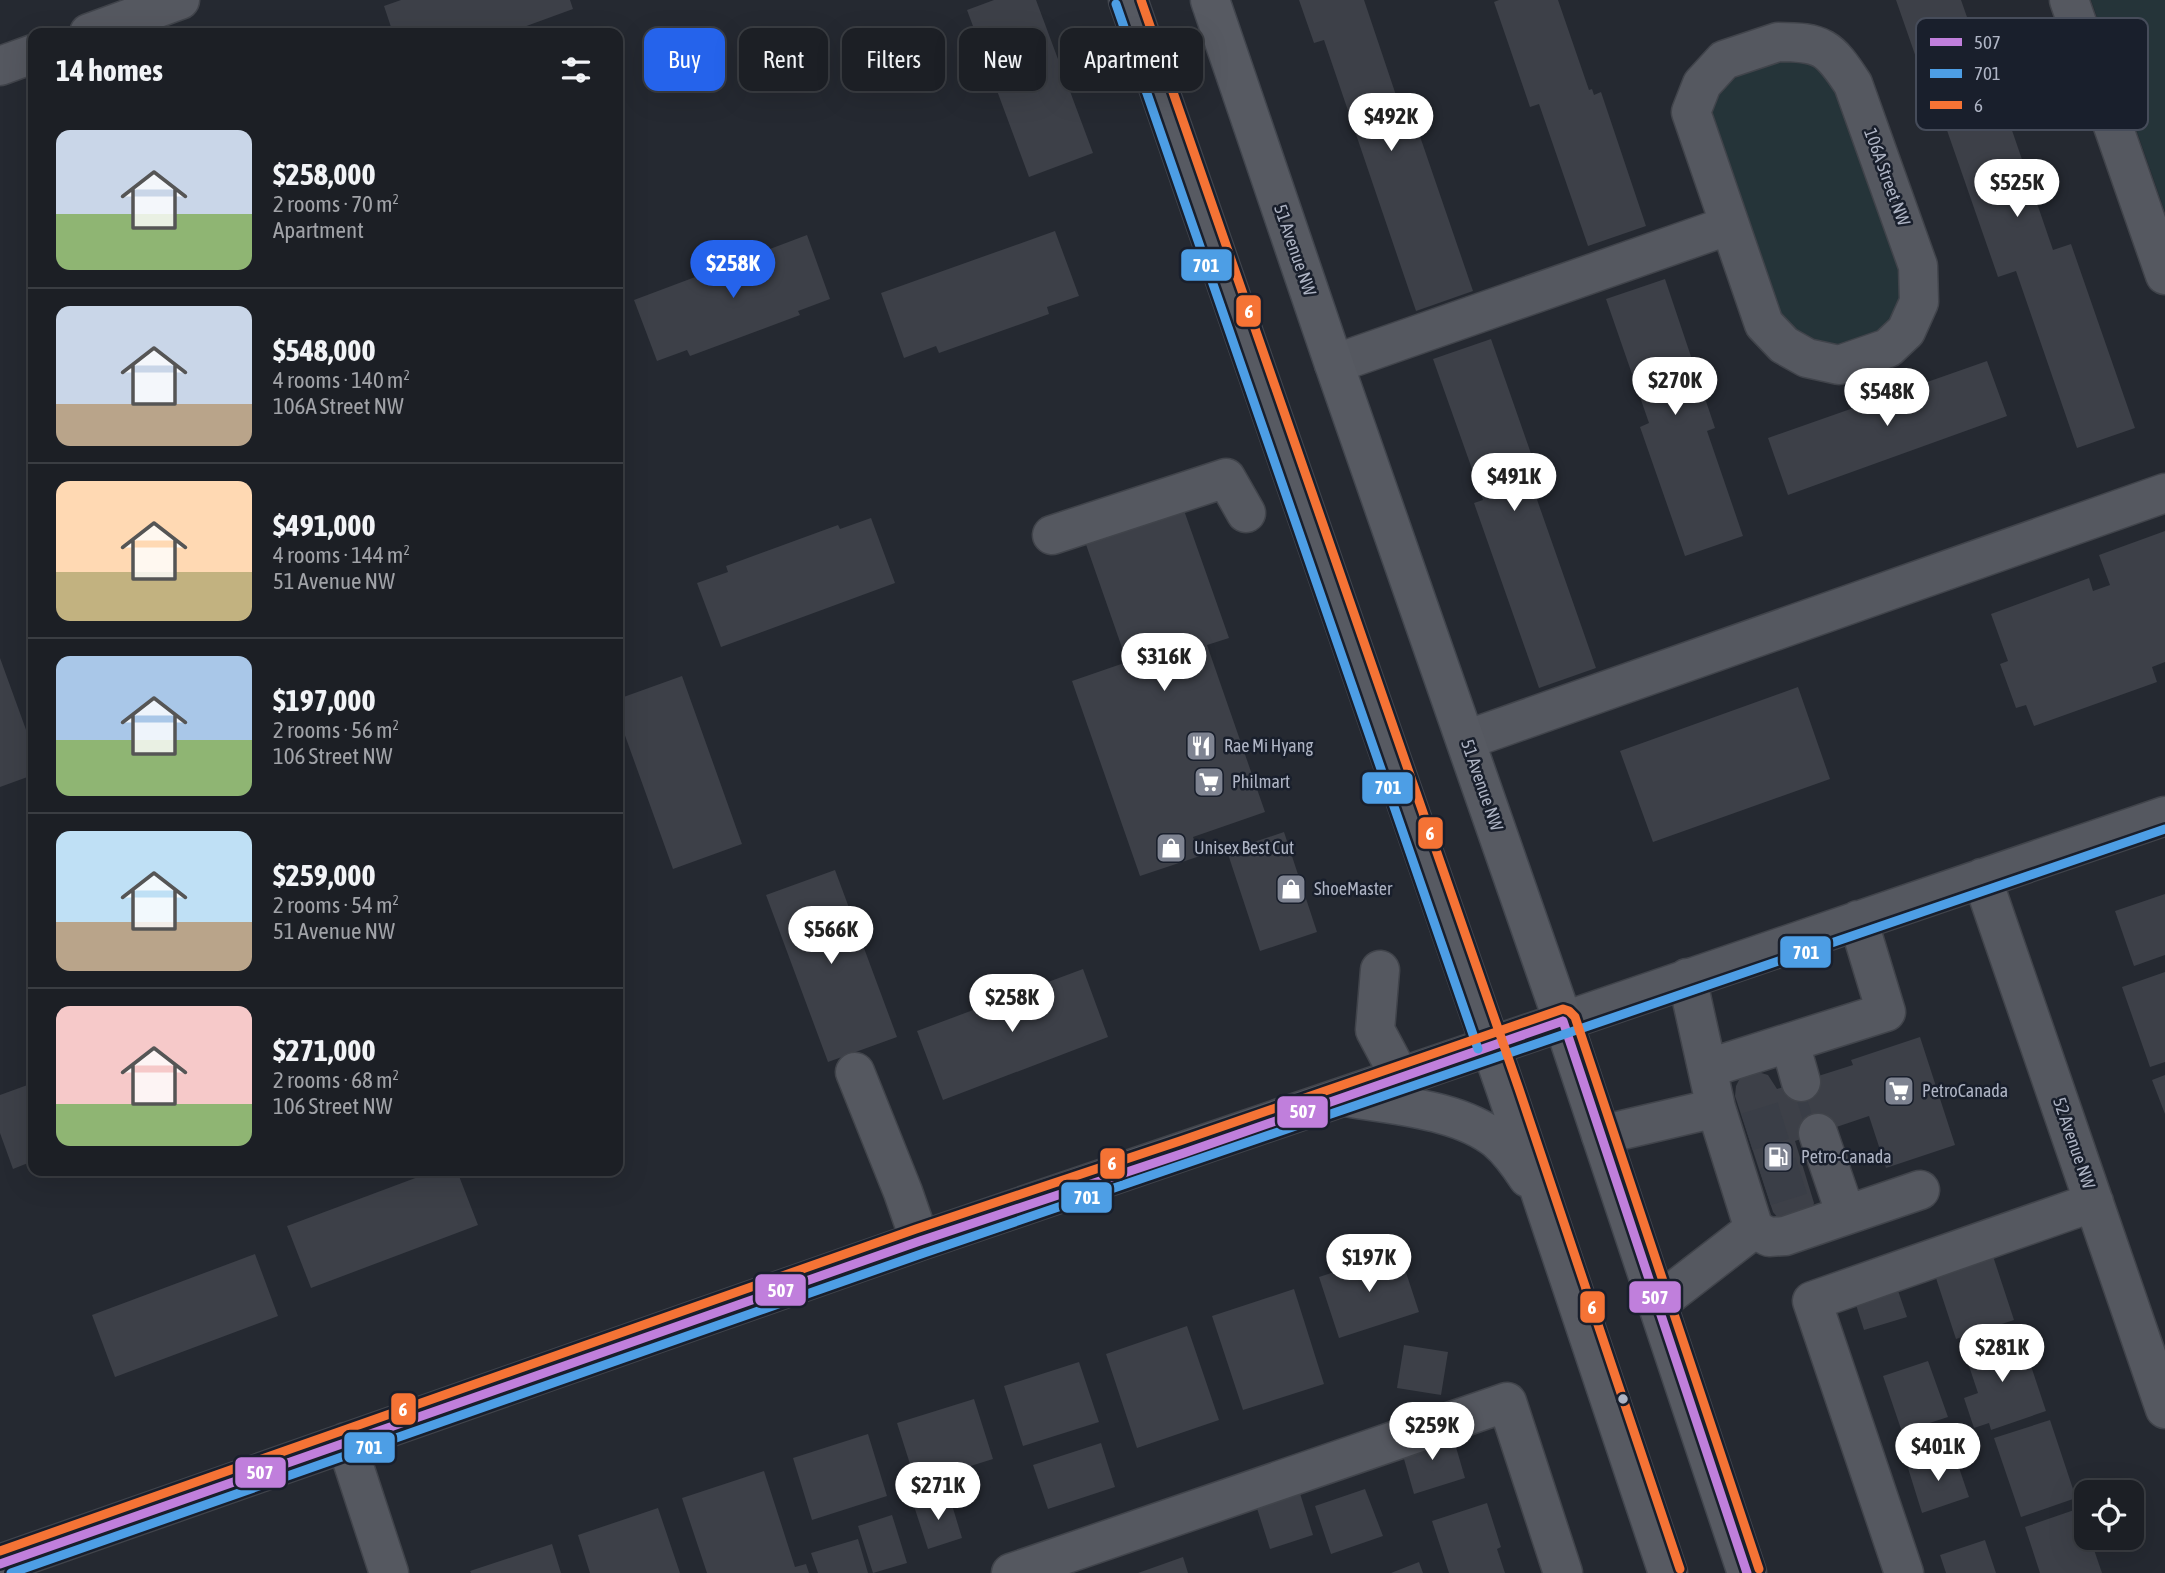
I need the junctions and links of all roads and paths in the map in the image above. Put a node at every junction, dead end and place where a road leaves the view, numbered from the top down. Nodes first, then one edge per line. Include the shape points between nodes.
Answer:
1 (180, 0) edge
2 (1128, 0) edge
3 (1210, 0) edge
4 (2069, 0) edge
5 (2075, 18) edge
6 (103, 28) edge
7 (28, 56) edge
8 (0, 66) edge
9 (2114, 130) edge
10 (1730, 225) junction
11 (2165, 275) edge
12 (1334, 364) junction
13 (2165, 493) edge
14 (1246, 513) dead end
15 (1052, 535) dead end
16 (1466, 740) junction
17 (2165, 816) edge
18 (1982, 878) junction
19 (1858, 920) junction
20 (1380, 970) dead end
21 (1687, 978) junction
22 (1563, 1021) junction
23 (1790, 1043) junction
24 (1490, 1045) junction
25 (1709, 1068) junction
26 (855, 1072) dead end
27 (1400, 1077) junction
28 (1801, 1082) dead end
29 (1346, 1097) junction
30 (1730, 1127) junction
31 (1601, 1135) junction
32 (1818, 1158) dead end
33 (1920, 1191) dead end
34 (1542, 1197) junction
35 (2094, 1202) junction
36 (1754, 1204) junction
37 (1846, 1215) junction
38 (920, 1241) junction
39 (1657, 1304) junction
40 (2165, 1409) edge
41 (346, 1442) junction
42 (0, 1564) edge
43 (389, 1573) edge
44 (1011, 1573) edge
45 (1563, 1573) edge
46 (1668, 1573) edge
47 (1747, 1573) edge
48 (1904, 1573) edge

1 - 6 street
2 - 24 main road
3 - 12 main road, 51 Avenue NW
4 - 5 street
7 - 8 street
9 - 11 street
10 - 10 street, 106A Street NW via 1764,324 1784,345 1807,358 1839,365 1888,348 1906,331 1919,302 1918,266 1853,84 1837,59 1811,42 1778,42 1724,60 1702,84 1691,112
10 - 12 street
12 - 16 main road, 51 Avenue NW
13 - 16 street
14 - 15 street via 1226,478
16 - 22 main road, 51 Avenue NW
17 - 18 street
18 - 19 street
18 - 35 street, 52 Avenue NW
19 - 21 street
19 - 23 street via 1886,1012
20 - 27 street via 1375,1030
21 - 22 street
21 - 25 street
22 - 24 street
22 - 31 main road, 51 Avenue NW
23 - 25 street
23 - 28 street
24 - 27 street
24 - 34 main road
25 - 30 street
26 - 38 street
27 - 29 street
29 - 34 main road via 1470,1123 1512,1155
29 - 38 street
30 - 31 street
30 - 36 street
31 - 39 main road, 51 Avenue NW
32 - 37 street
33 - 37 street
34 - 46 main road
35 - 40 street, 52 Avenue NW
35 - 48 street via 1812,1301
36 - 37 street via 1769,1237
36 - 39 street
38 - 41 street
39 - 47 main road, 51 Avenue NW
41 - 42 street
41 - 43 street
44 - 45 street via 1507,1402

